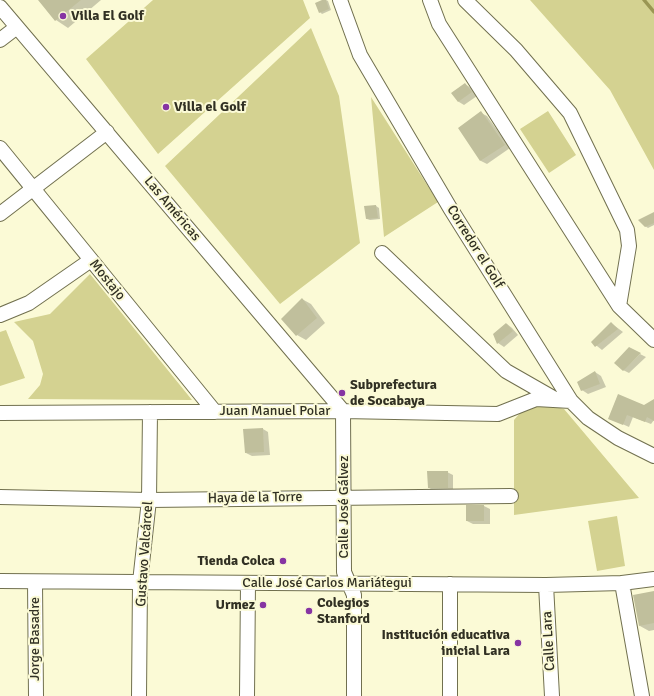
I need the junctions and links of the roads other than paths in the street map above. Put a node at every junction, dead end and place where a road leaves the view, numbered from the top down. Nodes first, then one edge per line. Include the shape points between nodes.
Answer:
1 (340, 0) edge
2 (430, 0) edge
3 (465, 0) edge
4 (0, 7) edge
5 (17, 27) junction
6 (0, 40) edge
7 (107, 132) junction
8 (0, 148) edge
9 (34, 190) junction
10 (0, 214) edge
11 (382, 253) dead end
12 (91, 260) junction
13 (619, 306) junction
14 (0, 315) edge
15 (654, 340) edge
16 (564, 401) junction
17 (343, 411) junction
18 (150, 412) junction
19 (215, 412) junction
20 (0, 413) edge
21 (654, 456) edge
22 (511, 496) dead end
23 (0, 497) edge
24 (345, 497) junction
25 (149, 500) junction
26 (654, 579) edge
27 (0, 581) edge
28 (35, 582) junction
29 (140, 582) junction
30 (622, 582) junction
31 (248, 583) junction
32 (349, 583) junction
33 (450, 584) junction
34 (546, 585) junction
35 (36, 696) edge
36 (139, 696) edge
37 (247, 696) edge
38 (354, 696) edge
39 (450, 696) edge
40 (552, 696) edge
41 (642, 696) edge

1 - 16 street, Corredor el Golf via 360,55
2 - 13 street via 439,24
3 - 13 street via 516,50 570,113 628,230 630,246
4 - 5 street, Las Américas
5 - 6 street
5 - 7 street, Las Américas
7 - 9 street
7 - 17 street, Las Américas
8 - 9 street, Mostajo
9 - 10 street
9 - 12 street, Mostajo
11 - 16 street via 506,371
12 - 14 street via 29,302
12 - 19 street, Mostajo
13 - 15 street
16 - 17 street, Juan Manuel Polar via 536,399 498,414
16 - 21 street, Corredor el Golf via 618,438
17 - 19 street, Juan Manuel Polar
17 - 24 street, Calle José Gálvez
18 - 19 street, Juan Manuel Polar
18 - 20 street, Juan Manuel Polar
18 - 25 street, Gustavo Valcárcel
22 - 24 street, Haya de la Torre
23 - 25 street, Haya de la Torre
24 - 25 street, Haya de la Torre
24 - 32 street, Calle José Gálvez via 344,572
25 - 29 street, Gustavo Valcárcel
26 - 30 street, Calle José Carlos Mariátegui
27 - 28 street, Calle José Carlos Mariátegui
28 - 29 street, Calle José Carlos Mariátegui
28 - 35 street, Jorge Basadre
29 - 31 street, Calle José Carlos Mariátegui
29 - 36 street, Gustavo Valcárcel
30 - 34 street, Calle José Carlos Mariátegui
30 - 41 street
31 - 32 street, Calle José Carlos Mariátegui
31 - 37 street
32 - 33 street, Calle José Carlos Mariátegui
32 - 38 street, Calle José Gálvez via 354,595
33 - 34 street, Calle José Carlos Mariátegui
33 - 39 street
34 - 40 street, Calle Lara

